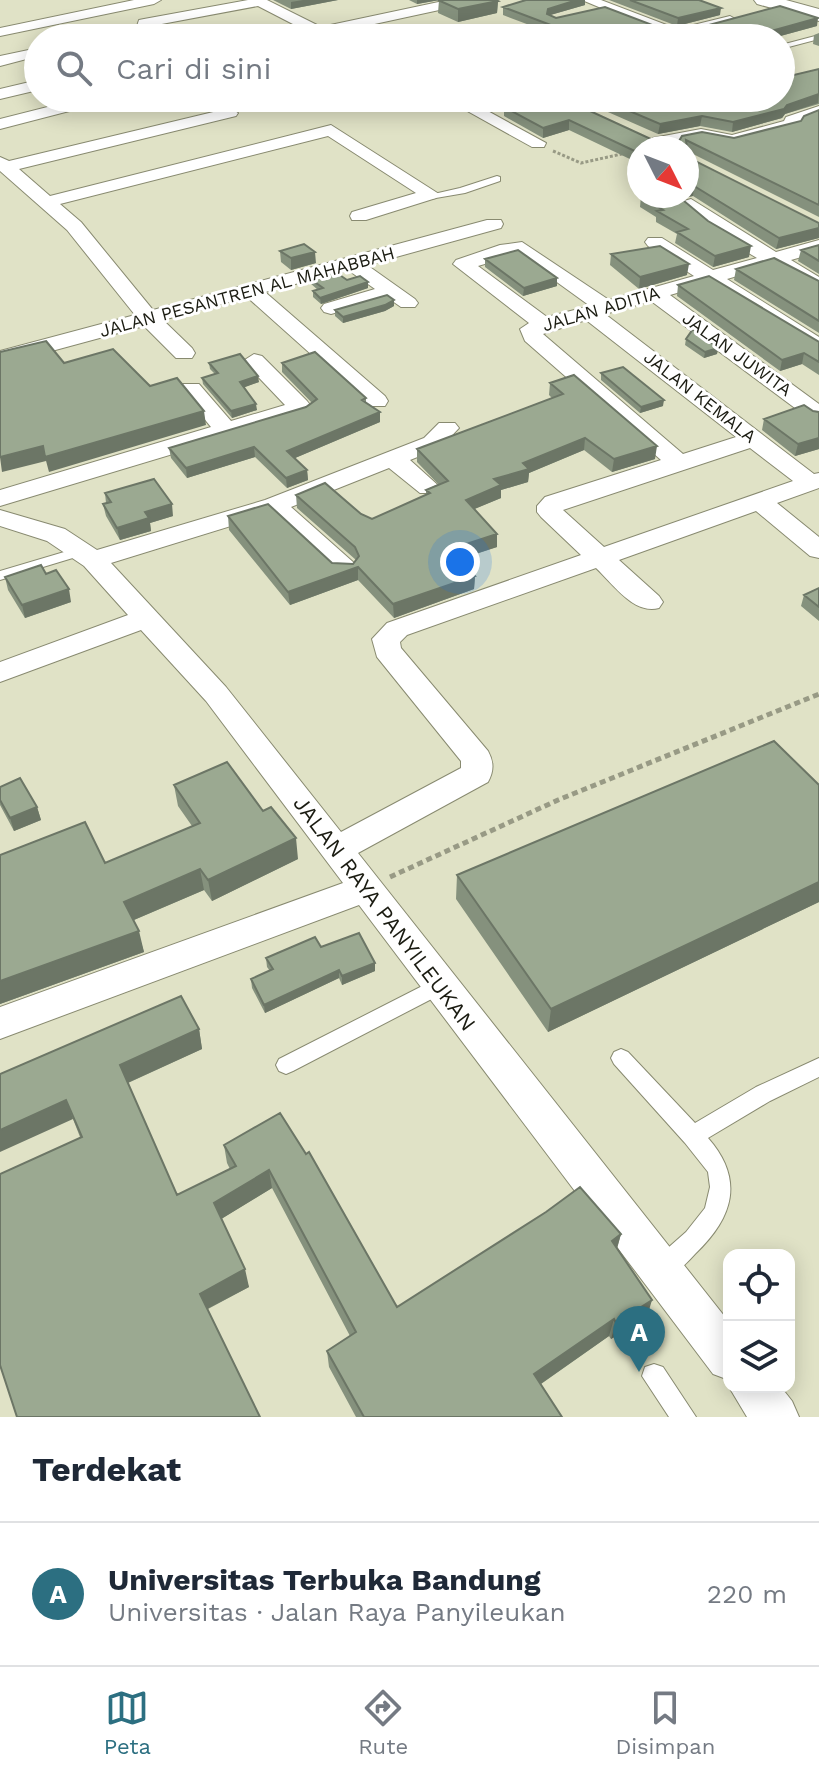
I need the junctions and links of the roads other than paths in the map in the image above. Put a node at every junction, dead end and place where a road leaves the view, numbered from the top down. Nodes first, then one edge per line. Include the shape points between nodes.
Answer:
1 (154, 0) edge
2 (417, 0) edge
3 (467, 0) edge
4 (258, 1) edge
5 (53, 6) dead end
6 (585, 6) edge
7 (434, 7) junction
8 (756, 10) edge
9 (819, 15) edge
10 (72, 18) junction
11 (41, 24) edge
12 (144, 24) edge
13 (303, 24) edge
14 (368, 24) edge
15 (650, 24) edge
16 (709, 24) edge
17 (24, 27) edge
18 (0, 32) edge
19 (819, 37) edge
20 (795, 43) edge
21 (24, 55) edge
22 (0, 61) edge
23 (24, 88) edge
24 (0, 94) edge
25 (819, 111) edge
26 (47, 112) edge
27 (479, 112) edge
28 (230, 113) dead end
29 (0, 124) edge
30 (637, 133) edge
31 (644, 136) edge
32 (694, 136) edge
33 (538, 143) road end
34 (5, 170) edge
35 (497, 179) dead end
36 (430, 196) junction
37 (47, 202) junction
38 (695, 208) edge
39 (359, 216) dead end
40 (494, 224) dead end
41 (655, 242) dead end
42 (819, 246) edge
43 (776, 259) junction
44 (353, 264) junction
45 (713, 277) junction
46 (819, 285) edge
47 (253, 292) junction
48 (654, 293) junction
49 (331, 308) dead end
50 (597, 310) junction
51 (148, 318) junction
52 (548, 323) junction
53 (819, 346) edge
54 (184, 353) dead end
55 (0, 358) edge
56 (254, 361) dead end
57 (191, 389) edge
58 (377, 401) dead end
59 (819, 415) edge
60 (447, 428) dead end
61 (226, 430) junction
62 (754, 439) junction
63 (393, 459) junction
64 (679, 463) junction
65 (815, 481) edge
66 (429, 488) edge
67 (0, 498) edge
68 (760, 502) junction
69 (274, 505) junction
70 (0, 518) edge
71 (819, 550) edge
72 (87, 555) junction
73 (596, 556) junction
74 (344, 568) edge
75 (0, 576) edge
76 (649, 602) dead end
77 (146, 618) junction
78 (1, 672) edge
79 (338, 849) junction
80 (367, 888) junction
81 (440, 985) junction
82 (0, 1023) edge
83 (621, 1058) dead end
84 (286, 1065) dead end
85 (819, 1067) edge
86 (693, 1136) junction
87 (659, 1271) junction
88 (723, 1351) edge
89 (654, 1376) dead end
90 (757, 1393) edge
91 (684, 1417) edge
92 (776, 1417) edge

1 - 10 street
2 - 7 street
3 - 7 street
4 - 12 street
4 - 13 street
5 - 10 street
6 - 15 street via 606,7
7 - 14 street
8 - 9 main road via 787,6
8 - 16 street
10 - 11 street
17 - 18 street
19 - 20 lane
21 - 22 street
23 - 24 street
25 - 32 street via 792,120 799,126 732,140
26 - 29 street
27 - 33 street
28 - 34 street
30 - 31 street
34 - 37 street
35 - 36 lane
36 - 37 street via 331,130
36 - 39 street
37 - 51 street via 74,226
38 - 43 street
40 - 44 street, JALAN PESANTREN AL MAHABBAH
41 - 45 street
42 - 43 street, JALAN ADITIA
43 - 45 street, JALAN ADITIA
43 - 46 street
44 - 47 street, JALAN PESANTREN AL MAHABBAH
44 - 49 street via 399,297
45 - 48 street, JALAN ADITIA
45 - 53 street
47 - 51 street, JALAN PESANTREN AL MAHABBAH
47 - 58 street
48 - 50 street, JALAN ADITIA
48 - 59 street, JALAN JUWITA
50 - 52 street, JALAN ADITIA
50 - 52 street, JALAN KEMALA via 522,248 463,264
50 - 62 street, JALAN KEMALA
51 - 54 street
51 - 55 street, JALAN PESANTREN AL MAHABBAH
52 - 64 street, JALAN ADITIA via 531,329 533,336
56 - 61 street via 299,406
57 - 61 street
60 - 63 street via 432,443
61 - 67 street
62 - 64 street
62 - 65 street, JALAN KEMALA
63 - 66 street
63 - 69 street
64 - 73 street via 550,506 550,512
65 - 68 street
68 - 71 street
68 - 73 street
69 - 72 street
69 - 74 street
70 - 72 street, JALAN RAYA PANYILEUKAN via 56,535
72 - 75 lane
72 - 77 street, JALAN RAYA PANYILEUKAN
73 - 76 street
73 - 79 street via 397,629 386,639 387,650 477,759 477,774
77 - 78 street
77 - 79 street, JALAN RAYA PANYILEUKAN via 216,694
79 - 80 street, JALAN RAYA PANYILEUKAN
80 - 81 street, JALAN RAYA PANYILEUKAN
80 - 82 street
81 - 84 lane
81 - 87 street, JALAN RAYA PANYILEUKAN
83 - 86 lane
85 - 86 lane
86 - 87 lane via 719,1170 722,1192 715,1213 687,1248
87 - 88 street, JALAN RAYA PANYILEUKAN
89 - 91 lane
90 - 92 street

